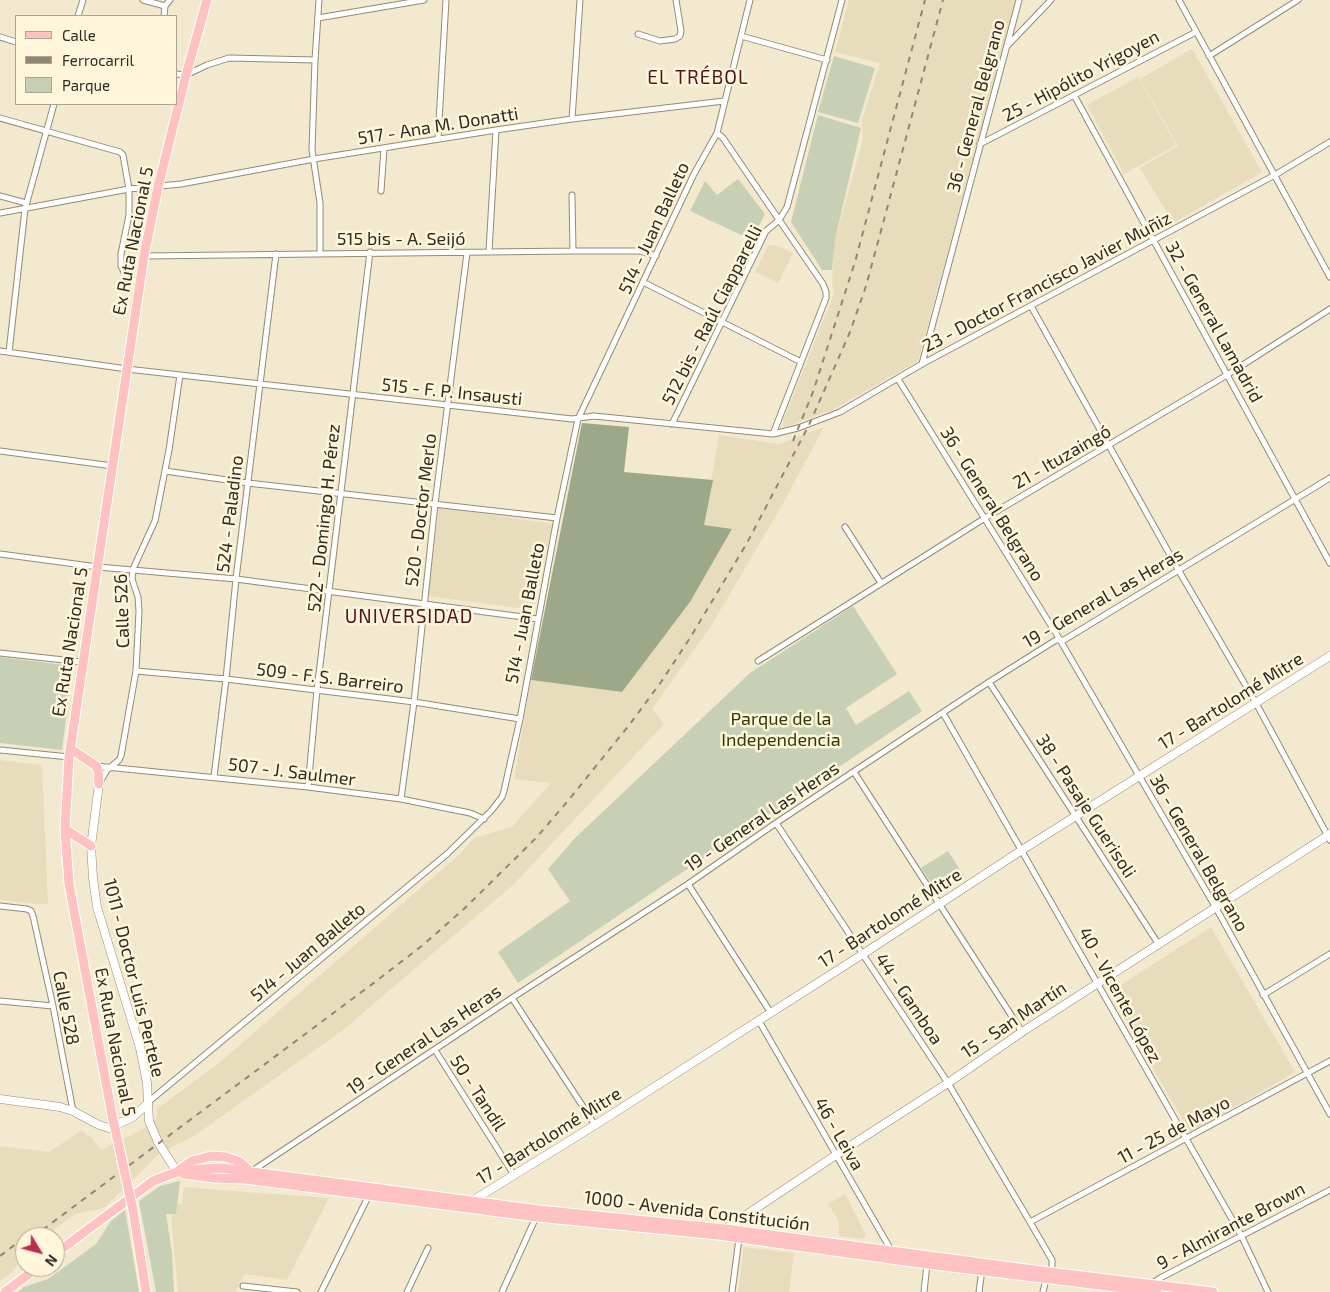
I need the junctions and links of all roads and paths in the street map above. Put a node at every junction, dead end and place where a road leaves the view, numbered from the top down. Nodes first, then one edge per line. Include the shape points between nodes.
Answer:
1 (83, 0) edge
2 (143, 0) edge
3 (170, 0) edge
4 (207, 0) edge
5 (319, 0) edge
6 (424, 0) edge
7 (446, 0) edge
8 (580, 0) edge
9 (676, 0) edge
10 (750, 0) edge
11 (842, 0) edge
12 (1019, 0) edge
13 (1051, 0) edge
14 (1178, 0) edge
15 (1298, 0) edge
16 (165, 6) junction
17 (78, 15) edge
18 (164, 15) edge
19 (318, 18) junction
20 (1196, 32) junction
21 (638, 34) dead end
22 (741, 36) junction
23 (0, 37) edge
24 (15, 42) edge
25 (1006, 46) junction
26 (1209, 56) junction
27 (315, 60) junction
28 (827, 60) junction
29 (178, 74) edge
30 (186, 75) junction
31 (1074, 95) junction
32 (724, 102) junction
33 (54, 105) edge
34 (0, 118) edge
35 (572, 119) junction
36 (496, 130) junction
37 (46, 131) junction
38 (717, 133) junction
39 (438, 139) junction
40 (1330, 142) edge
41 (980, 144) junction
42 (384, 148) junction
43 (314, 159) junction
44 (1275, 175) junction
45 (158, 187) junction
46 (129, 189) junction
47 (381, 191) dead end
48 (572, 195) dead end
49 (0, 196) edge
50 (25, 206) junction
51 (0, 213) edge
52 (779, 220) junction
53 (1154, 241) junction
54 (489, 251) junction
55 (573, 251) junction
56 (370, 252) junction
57 (320, 253) junction
58 (467, 253) junction
59 (276, 254) junction
60 (144, 256) junction
61 (656, 256) junction
62 (1330, 277) edge
63 (644, 282) junction
64 (140, 284) junction
65 (1031, 306) junction
66 (1330, 309) edge
67 (721, 321) junction
68 (0, 351) edge
69 (9, 352) junction
70 (800, 362) junction
71 (922, 364) junction
72 (128, 369) junction
73 (1227, 375) junction
74 (180, 376) junction
75 (898, 379) junction
76 (259, 385) junction
77 (352, 395) junction
78 (448, 406) junction
79 (578, 419) junction
80 (672, 424) junction
81 (773, 434) junction
82 (1108, 446) junction
83 (0, 451) edge
84 (113, 466) junction
85 (165, 471) junction
86 (1330, 478) edge
87 (248, 483) junction
88 (342, 493) junction
89 (1296, 500) junction
90 (435, 504) junction
91 (557, 518) junction
92 (985, 518) junction
93 (845, 527) dead end
94 (0, 554) edge
95 (1330, 563) edge
96 (98, 567) junction
97 (133, 569) junction
98 (1179, 571) junction
99 (236, 580) junction
100 (881, 583) junction
101 (330, 592) junction
102 (424, 604) junction
103 (538, 619) junction
104 (1060, 640) junction
105 (0, 653) edge
106 (1330, 656) edge
107 (758, 661) dead end
108 (82, 662) junction
109 (136, 671) junction
110 (226, 679) junction
111 (990, 682) junction
112 (317, 690) junction
113 (414, 702) junction
114 (1256, 703) junction
115 (943, 713) junction
116 (520, 719) junction
117 (0, 750) edge
118 (70, 753) junction
119 (96, 766) junction
120 (112, 766) junction
121 (854, 772) junction
122 (1140, 776) junction
123 (214, 777) junction
124 (99, 784) junction
125 (308, 787) junction
126 (401, 799) junction
127 (1076, 816) junction
128 (484, 819) junction
129 (776, 823) junction
130 (65, 829) junction
131 (1329, 837) edge
132 (91, 846) junction
133 (1022, 850) junction
134 (688, 884) junction
135 (938, 904) junction
136 (0, 906) edge
137 (1216, 908) junction
138 (1159, 945) junction
139 (863, 954) junction
140 (1330, 954) edge
141 (1098, 983) junction
142 (1262, 995) junction
143 (512, 998) junction
144 (0, 1001) edge
145 (53, 1006) junction
146 (771, 1013) junction
147 (759, 1021) junction
148 (1022, 1032) junction
149 (435, 1050) junction
150 (1330, 1061) edge
151 (1307, 1074) junction
152 (948, 1083) junction
153 (0, 1099) edge
154 (147, 1104) junction
155 (73, 1111) junction
156 (1330, 1114) edge
157 (595, 1125) junction
158 (1186, 1140) junction
159 (836, 1155) junction
160 (176, 1172) junction
161 (514, 1175) junction
162 (248, 1176) junction
163 (1330, 1190) edge
164 (371, 1192) junction
165 (471, 1205) junction
166 (538, 1213) junction
167 (736, 1221) junction
168 (1030, 1222) junction
169 (721, 1232) junction
170 (740, 1234) junction
171 (1241, 1236) junction
172 (65, 1247) edge
173 (428, 1248) dead end
174 (894, 1256) junction
175 (927, 1264) junction
176 (982, 1270) junction
177 (1048, 1276) junction
178 (26, 1277) edge
179 (243, 1286) dead end
180 (12, 1288) edge
181 (1153, 1289) edge
182 (1185, 1290) edge
183 (5, 1292) edge
184 (146, 1292) edge
185 (297, 1292) edge
186 (320, 1292) edge
187 (407, 1292) edge
188 (502, 1292) edge
189 (732, 1292) edge
190 (924, 1292) edge
191 (979, 1292) edge
192 (1043, 1292) edge
193 (1213, 1292) edge
194 (1268, 1292) edge

1 - 17 street
2 - 16 street
3 - 16 street
4 - 30 main road, Ex Ruta Nacional 5
5 - 19 street
6 - 19 street
7 - 39 street
8 - 35 street
9 - 21 street via 680,36 660,41
10 - 22 street, 514 - Juan Balleto
11 - 28 street, 512 bis - Raúl Ciapparelli
12 - 25 street, 36 - General Belgrano
13 - 25 street
14 - 20 street
15 - 26 street
16 - 18 street
19 - 27 street
20 - 26 street
20 - 31 street, 25 - Hipólito Yrigoyen
22 - 28 street
22 - 32 street, 514 - Juan Balleto
23 - 24 street
25 - 41 street, 36 - General Belgrano
26 - 44 street
27 - 30 street via 229,58
27 - 43 street
28 - 52 street, 512 bis - Raúl Ciapparelli via 787,207
29 - 30 street
30 - 45 main road, Ex Ruta Nacional 5
31 - 41 street, 25 - Hipólito Yrigoyen
31 - 53 street, 32 - General Lamadrid
32 - 35 street, 517 - Ana M. Donatti
32 - 38 street, 514 - Juan Balleto
33 - 37 street
34 - 37 street
35 - 36 street, 517 - Ana M. Donatti
36 - 39 street, 517 - Ana M. Donatti
36 - 54 street
37 - 46 street via 120,152
37 - 50 street
38 - 52 street
38 - 61 street, 514 - Juan Balleto
39 - 42 street, 517 - Ana M. Donatti
40 - 44 street, 23 - Doctor Francisco Javier Muñiz
41 - 71 street, 36 - General Belgrano
42 - 43 street, 517 - Ana M. Donatti
42 - 47 street
43 - 45 street, 517 - Ana M. Donatti
43 - 57 street via 320,203
44 - 53 street, 23 - Doctor Francisco Javier Muñiz
44 - 62 street
45 - 46 street, 517 - Ana M. Donatti
45 - 60 main road, Ex Ruta Nacional 5
46 - 50 street, 517 - Ana M. Donatti
46 - 64 street via 129,215 121,266 128,277
48 - 55 street
49 - 50 street
50 - 51 street, 517 - Ana M. Donatti
50 - 69 street
52 - 67 street, 512 bis - Raúl Ciapparelli via 766,231
52 - 70 street via 825,288 826,298
53 - 65 street, 23 - Doctor Francisco Javier Muñiz
53 - 73 street, 32 - General Lamadrid
54 - 55 street, 515 bis - A. Seijó
54 - 58 street, 515 bis - A. Seijó
55 - 61 street, 515 bis - A. Seijó via 640,251
56 - 57 street, 515 bis - A. Seijó
56 - 58 street, 515 bis - A. Seijó
56 - 77 street, 522 - Domingo H. Pérez
57 - 59 street, 515 bis - A. Seijó
58 - 78 street, 520 - Doctor Merlo
59 - 60 street, 515 bis - A. Seijó
59 - 76 street, 524 - Paladino
60 - 64 main road, Ex Ruta Nacional 5
61 - 63 street, 514 - Juan Balleto
63 - 67 street
63 - 79 street, 514 - Juan Balleto
64 - 72 main road, Ex Ruta Nacional 5
65 - 71 street, 23 - Doctor Francisco Javier Muñiz
65 - 82 street
66 - 73 street, 21 - Ituzaingó
67 - 70 street
67 - 80 street, 512 bis - Raúl Ciapparelli
68 - 69 street, 515 - F. P. Insausti
69 - 72 street, 515 - F. P. Insausti
70 - 81 street
71 - 75 street, 23 - Doctor Francisco Javier Muñiz
72 - 74 street, 515 - F. P. Insausti
72 - 84 main road, Ex Ruta Nacional 5
73 - 82 street, 21 - Ituzaingó
73 - 89 street, 32 - General Lamadrid
74 - 76 street, 515 - F. P. Insausti
74 - 85 street, Calle 526
75 - 81 street, 23 - Doctor Francisco Javier Muñiz via 827,418
75 - 92 street, 36 - General Belgrano
76 - 77 street, 515 - F. P. Insausti
76 - 87 street, 524 - Paladino
77 - 78 street, 515 - F. P. Insausti
77 - 88 street, 522 - Domingo H. Pérez
78 - 79 street, 515 - F. P. Insausti
78 - 90 street, 520 - Doctor Merlo
79 - 80 street, 515 - F. P. Insausti via 594,416
79 - 91 street, 514 - Juan Balleto
80 - 81 street, 515 - F. P. Insausti
82 - 92 street, 21 - Ituzaingó
82 - 98 street
83 - 84 street
84 - 96 main road, Ex Ruta Nacional 5
85 - 87 street
85 - 97 street, Calle 526 via 155,521
86 - 89 street, 19 - General Las Heras
87 - 88 street
87 - 99 street, 524 - Paladino
88 - 90 street
88 - 101 street, 522 - Domingo H. Pérez
89 - 95 street, 32 - General Lamadrid
89 - 98 street, 19 - General Las Heras
90 - 91 street
90 - 102 street, 520 - Doctor Merlo
91 - 103 street, 514 - Juan Balleto
92 - 100 street, 21 - Ituzaingó
92 - 104 street, 36 - General Belgrano
93 - 100 street
94 - 96 street
96 - 97 street
96 - 108 main road, Ex Ruta Nacional 5
97 - 99 street
97 - 109 street, Calle 526 via 139,611
98 - 104 street, 19 - General Las Heras
98 - 114 street
99 - 101 street
99 - 110 street, 524 - Paladino
100 - 107 street, 21 - Ituzaingó
101 - 102 street
101 - 112 street, 522 - Domingo H. Pérez
102 - 103 street
102 - 113 street, 520 - Doctor Merlo
103 - 116 street, 514 - Juan Balleto
104 - 111 street, 19 - General Las Heras
104 - 122 street, 36 - General Belgrano
105 - 108 street
106 - 114 street, 17 - Bartolomé Mitre
108 - 118 main road, Ex Ruta Nacional 5
109 - 110 street, 509 - F. S. Barreiro
109 - 120 street, Calle 526 via 121,756
110 - 112 street, 509 - F. S. Barreiro
110 - 123 street, 524 - Paladino
111 - 115 street, 19 - General Las Heras
111 - 127 street, 38 - Pasaje Guerisoli
112 - 113 street, 509 - F. S. Barreiro
112 - 125 street, 522 - Domingo H. Pérez
113 - 116 street, 509 - F. S. Barreiro
113 - 126 street, 520 - Doctor Merlo
114 - 122 street, 17 - Bartolomé Mitre
114 - 131 street
115 - 121 street, 19 - General Las Heras
115 - 133 street, 40 - Vicente López
116 - 128 street, 514 - Juan Balleto via 504,791
117 - 118 street
118 - 119 main road
118 - 130 main road, Ex Ruta Nacional 5
119 - 120 street, 507 - J. Saulmer
119 - 124 main road
120 - 123 street, 507 - J. Saulmer
120 - 124 street, Calle 526
121 - 129 street, 19 - General Las Heras
121 - 135 street
122 - 127 street, 17 - Bartolomé Mitre
122 - 137 street, 36 - General Belgrano
123 - 125 street, 507 - J. Saulmer
124 - 132 street, 1011 - Doctor Luis Pertele
125 - 126 street, 507 - J. Saulmer
126 - 128 street, 507 - J. Saulmer via 470,813
127 - 133 street, 17 - Bartolomé Mitre
127 - 138 street, 38 - Pasaje Guerisoli
128 - 154 street, 514 - Juan Balleto via 447,854
129 - 134 street, 19 - General Las Heras
129 - 139 street, 44 - Gamboa
130 - 132 main road
130 - 184 main road, Ex Ruta Nacional 5, bridge via 68,884 133,1210
131 - 137 street, 15 - San Martín
132 - 154 street, 1011 - Doctor Luis Pertele via 97,907 140,1048 147,1083
133 - 135 street, 17 - Bartolomé Mitre
133 - 141 street, 40 - Vicente López
134 - 143 street, 19 - General Las Heras
134 - 146 street
135 - 139 street, 17 - Bartolomé Mitre
135 - 148 street
136 - 145 street, Calle 528 via 31,912
137 - 138 street, 15 - San Martín
137 - 142 street, 36 - General Belgrano
138 - 141 street, 15 - San Martín
139 - 146 street, 17 - Bartolomé Mitre
139 - 152 street, 44 - Gamboa
140 - 142 street
141 - 148 street, 15 - San Martín
141 - 158 street, 40 - Vicente López
142 - 151 street, 36 - General Belgrano
143 - 149 street, 19 - General Las Heras
143 - 157 street
144 - 145 street
145 - 155 street, Calle 528
146 - 147 street, 17 - Bartolomé Mitre
147 - 157 street, 17 - Bartolomé Mitre
147 - 159 street, 46 - Leiva
148 - 152 street, 15 - San Martín
149 - 161 street, 50 - Tandil
149 - 162 street, 19 - General Las Heras
150 - 151 street, 11 - 25 de Mayo
151 - 156 street, 36 - General Belgrano
151 - 158 street, 11 - 25 de Mayo
152 - 159 street, 15 - San Martín
152 - 168 street, 44 - Gamboa
153 - 155 street
154 - 155 street via 133,1117 109,1128
154 - 160 street, 1011 - Doctor Luis Pertele via 154,1134
157 - 161 street, 17 - Bartolomé Mitre
158 - 168 street, 11 - 25 de Mayo
158 - 171 street, 40 - Vicente López
159 - 167 street, 15 - San Martín
159 - 174 street, 46 - Leiva
160 - 162 main road, 1000 - Avenida Constitución via 208,1178
160 - 162 main road via 192,1161 211,1156 240,1162
160 - 172 main road via 153,1181
161 - 165 street, 17 - Bartolomé Mitre
162 - 164 main road, 1000 - Avenida Constitución
163 - 171 street, 9 - Almirante Brown
164 - 165 main road, 1000 - Avenida Constitución
164 - 186 street
165 - 166 main road, 1000 - Avenida Constitución
166 - 169 main road, 1000 - Avenida Constitución
166 - 188 street
167 - 169 street, 15 - San Martín
167 - 170 street
168 - 177 street, 44 - Gamboa via 1052,1260
169 - 170 main road, 1000 - Avenida Constitución
170 - 174 main road, 1000 - Avenida Constitución
170 - 189 street
171 - 181 street, 9 - Almirante Brown
171 - 194 street, 40 - Vicente López
173 - 187 street
174 - 175 main road, 1000 - Avenida Constitución
174 - 177 main road, 1000 - Avenida Constitución
175 - 176 main road, 1000 - Avenida Constitución
175 - 190 street
176 - 177 main road, 1000 - Avenida Constitución
176 - 191 street
177 - 181 main road, 1000 - Avenida Constitución
177 - 192 street
178 - 180 main road
179 - 185 street
180 - 183 main road
181 - 182 main road, 1000 - Avenida Constitución
182 - 193 main road, 1000 - Avenida Constitución

